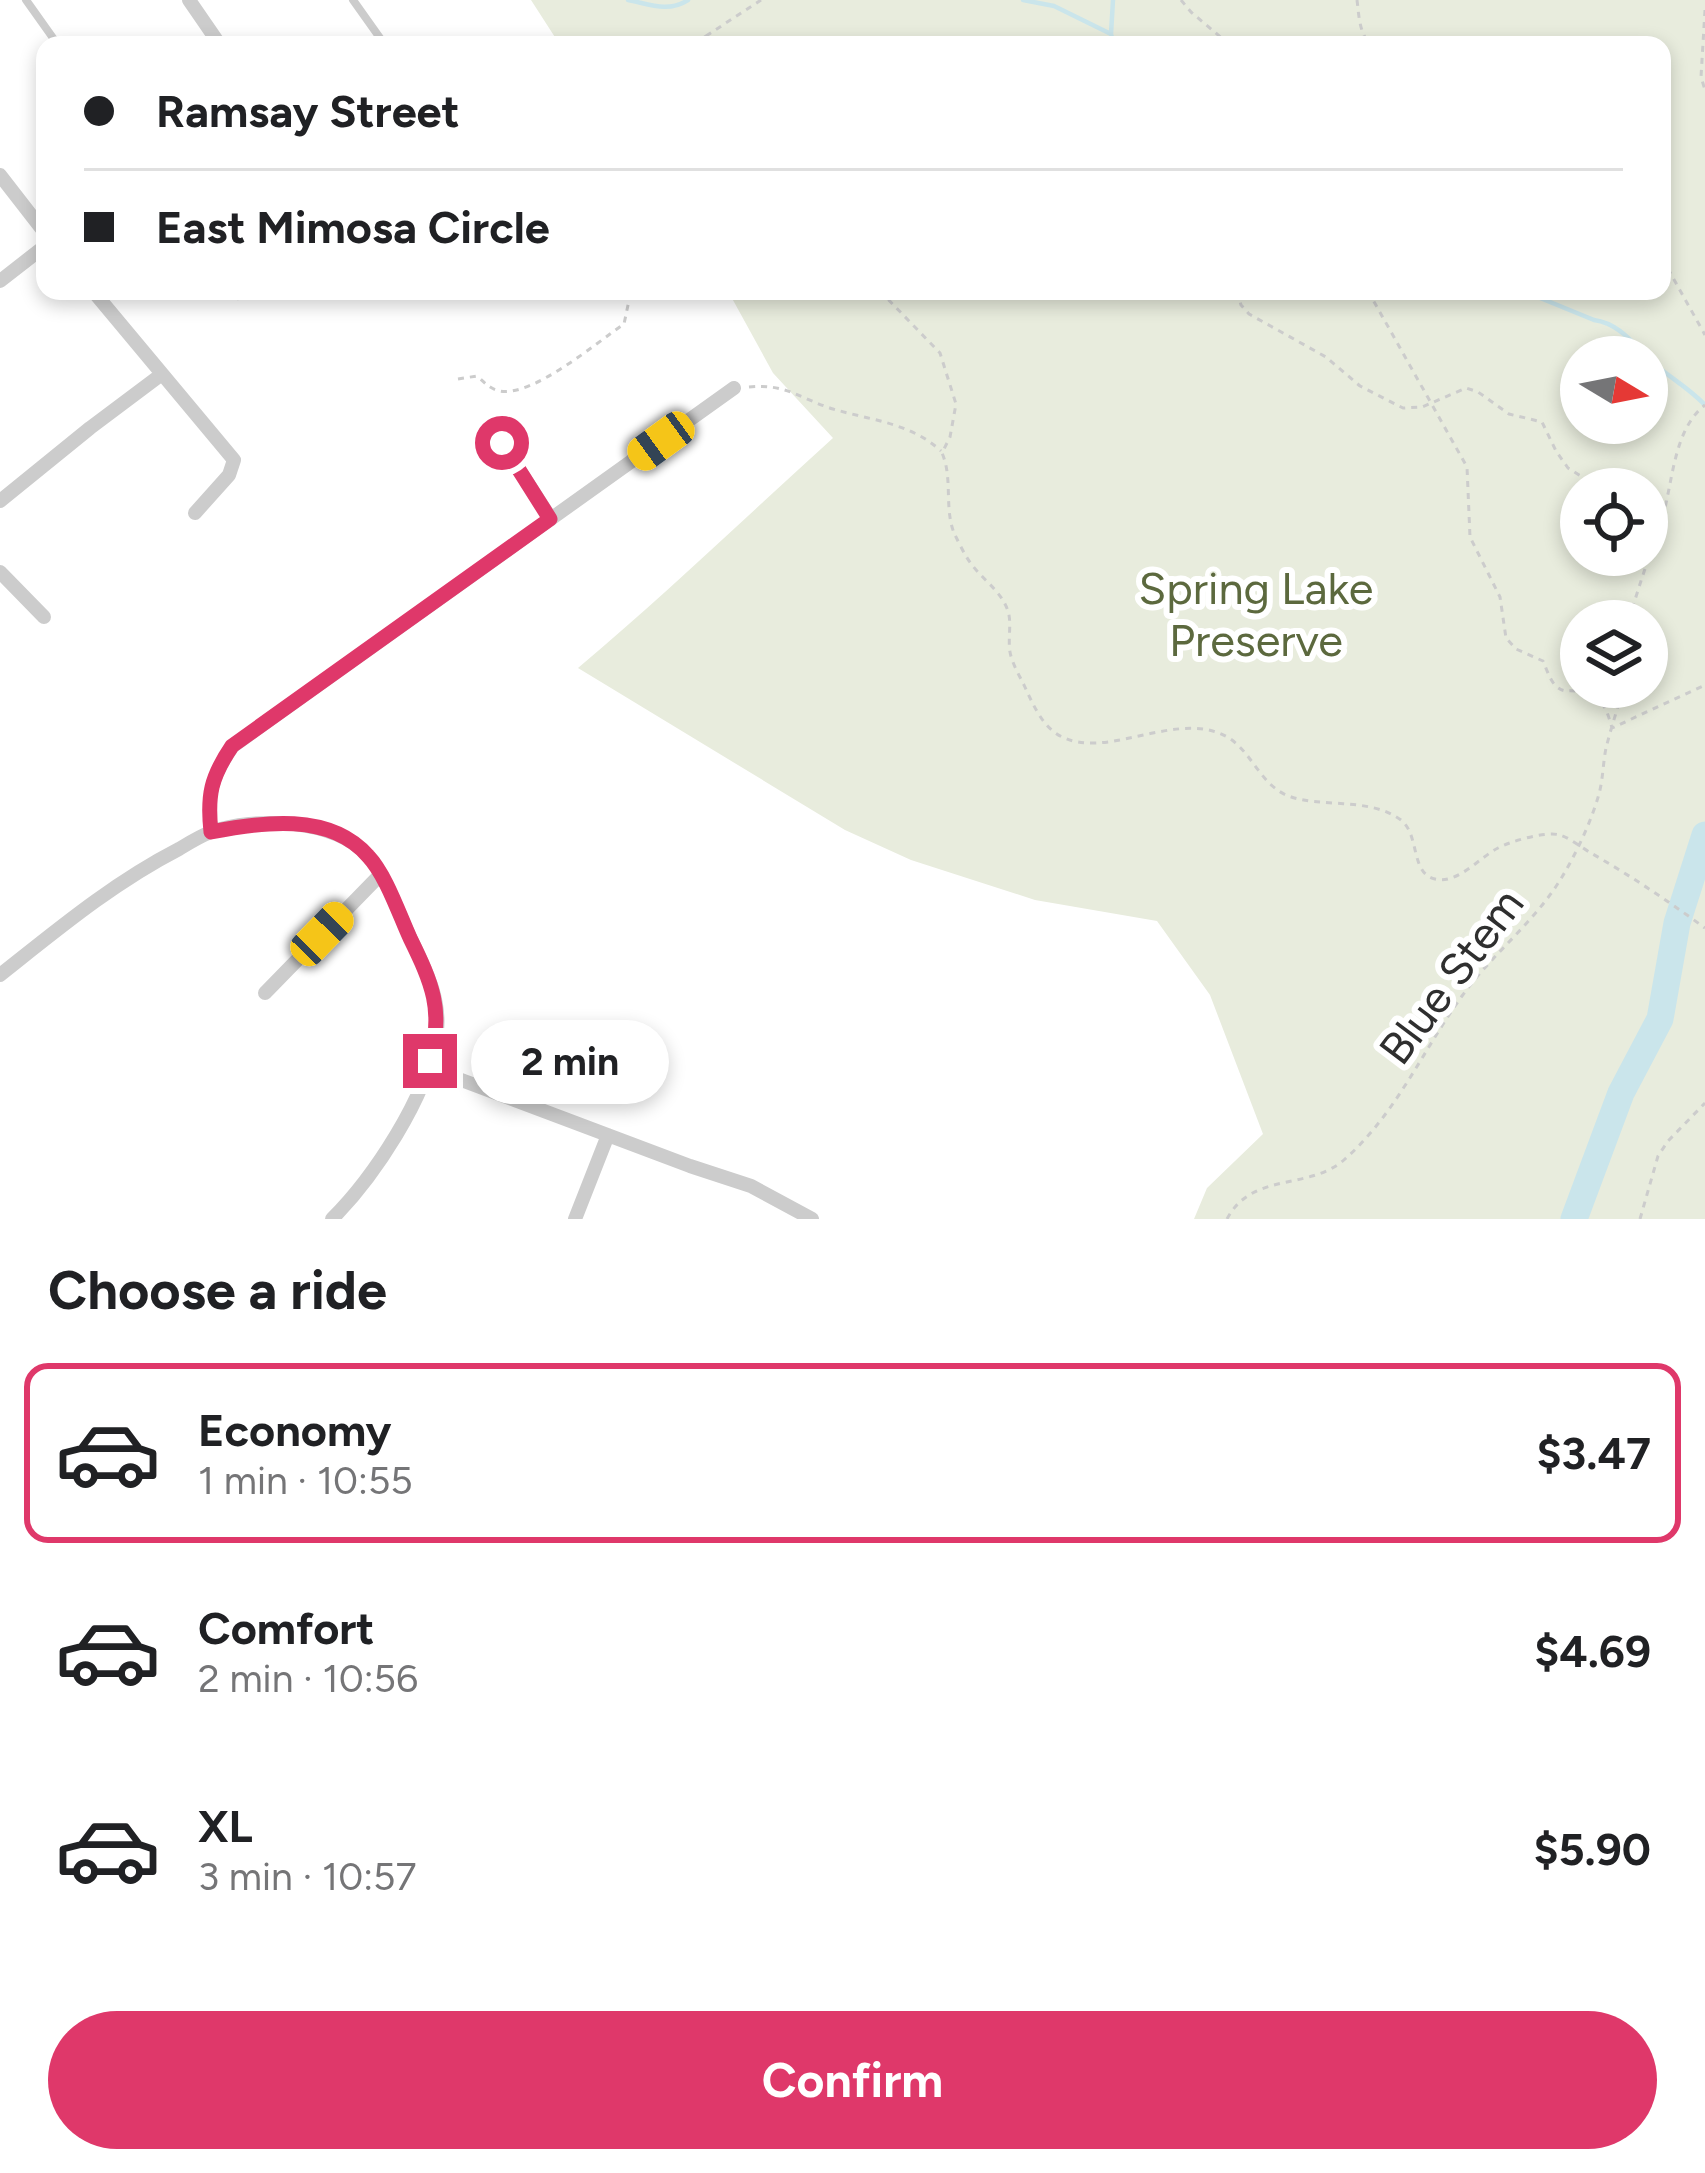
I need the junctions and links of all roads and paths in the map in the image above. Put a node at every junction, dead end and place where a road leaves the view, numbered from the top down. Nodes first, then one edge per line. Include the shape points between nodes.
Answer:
1 (26, 0) edge
2 (189, 0) edge
3 (353, 0) edge
4 (761, 0) edge
5 (1181, 0) edge
6 (1358, 0) edge
7 (1705, 10) edge
8 (52, 36) edge
9 (209, 36) edge
10 (379, 36) edge
11 (706, 36) edge
12 (1219, 36) edge
13 (1364, 36) edge
14 (1705, 90) edge
15 (0, 175) edge
16 (36, 221) edge
17 (36, 253) edge
18 (1671, 274) edge
19 (0, 281) edge
20 (100, 300) edge
21 (629, 300) edge
22 (889, 300) edge
23 (1240, 300) edge
24 (1373, 300) edge
25 (1705, 335) edge
26 (162, 374) junction
27 (458, 379) dead end
28 (734, 388) joint
29 (1430, 403) junction
30 (1705, 405) edge
31 (502, 443) dead end
32 (942, 453) junction
33 (1568, 468) edge
34 (1668, 495) edge
35 (0, 501) edge
36 (195, 513) dead end
37 (550, 519) junction
38 (0, 572) edge
39 (44, 617) dead end
40 (1705, 685) edge
41 (1618, 708) edge
42 (1612, 728) junction
43 (211, 832) junction
44 (1579, 846) junction
45 (380, 875) junction
46 (1705, 928) edge
47 (0, 975) edge
48 (266, 993) dead end
49 (430, 1061) junction
50 (1705, 1103) edge
51 (608, 1135) junction
52 (332, 1219) edge
53 (575, 1219) edge
54 (812, 1219) edge
55 (1227, 1219) edge
56 (1640, 1219) edge

1 - 8 lane
2 - 9 street
3 - 10 lane
4 - 11 path
5 - 12 path
6 - 13 path
7 - 14 path
15 - 16 street
17 - 19 street
18 - 25 path
20 - 26 street
21 - 27 path via 624,324 532,388 507,392 477,376
22 - 32 path via 940,353 956,404
23 - 29 path via 1360,386 1403,408
24 - 29 path
26 - 35 street
26 - 36 street via 234,460
28 - 32 path via 790,389 898,426
28 - 37 street
29 - 33 path via 1466,388 1509,414 1543,422
29 - 42 path via 1467,467 1470,537 1500,597 1506,638 1543,661 1562,691 1598,696
30 - 34 path via 1683,436
31 - 37 street
32 - 44 path via 953,530 1002,597 1010,654 1040,718 1058,737 1093,743 1180,729 1227,736 1280,793 1345,802 1404,822 1419,866 1438,881 1522,839 1557,834
37 - 43 street via 232,746 208,801
38 - 39 street
40 - 42 path
41 - 42 path, Blue Stem
42 - 44 path, Blue Stem
43 - 45 street via 284,823 322,829 368,855
43 - 47 street via 136,871
44 - 46 path
44 - 55 path, Blue Stem via 1342,1163 1251,1192
45 - 48 street
45 - 49 street via 430,979 438,1013
49 - 51 street
49 - 52 street via 404,1122
50 - 56 path via 1658,1156
51 - 53 street
51 - 54 street via 751,1186

